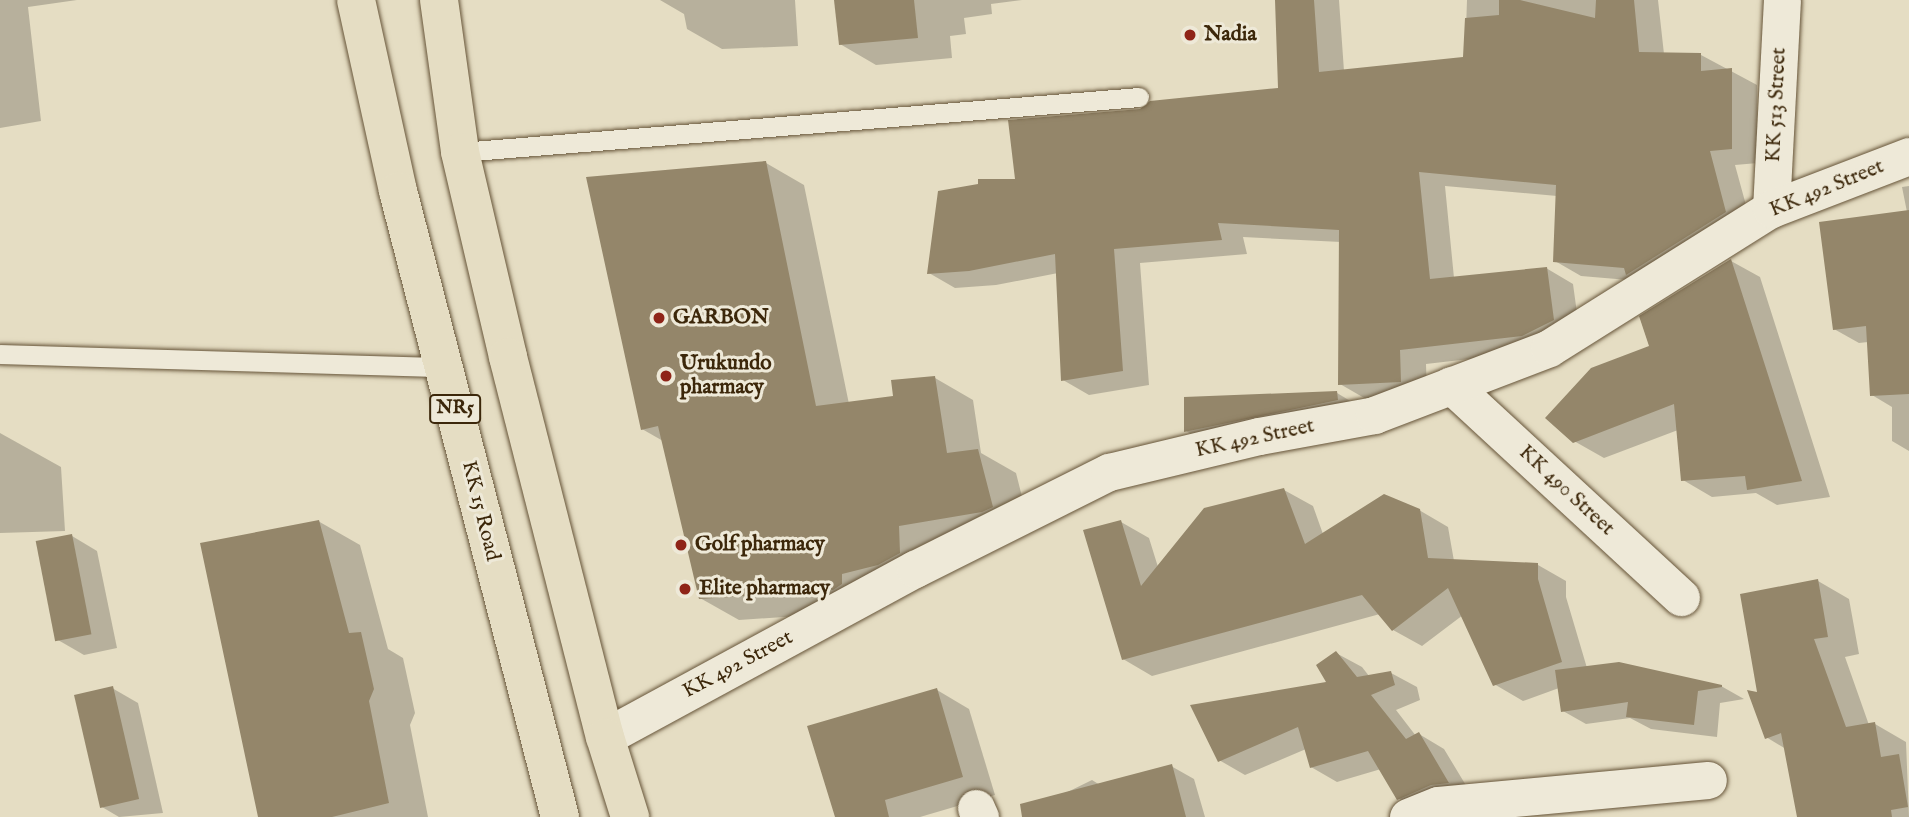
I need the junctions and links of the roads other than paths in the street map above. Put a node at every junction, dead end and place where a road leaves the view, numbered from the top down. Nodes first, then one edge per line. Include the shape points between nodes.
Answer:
1 (356, 0) edge
2 (439, 0) edge
3 (1782, 0) edge
4 (1139, 97) dead end
5 (460, 152) junction
6 (1909, 156) edge
7 (1771, 209) junction
8 (0, 354) edge
9 (444, 367) junction
10 (1451, 385) junction
11 (1681, 597) dead end
12 (605, 737) junction
13 (1708, 779) dead end
14 (560, 817) edge
15 (630, 817) edge
16 (1408, 817) edge

1 - 9 highway, KK 15 Road / NR5 via 398,191
2 - 5 highway
3 - 7 street, KK 513 Street
4 - 5 lane
5 - 12 highway
6 - 7 street, KK 492 Street
7 - 10 street, KK 492 Street via 1549,348
8 - 9 lane
9 - 14 highway, KK 15 Road / NR5
10 - 11 street, KK 490 Street
10 - 12 street, KK 492 Street via 1374,415 1259,436 1110,472 915,569
12 - 15 highway
13 - 16 street via 1438,805

